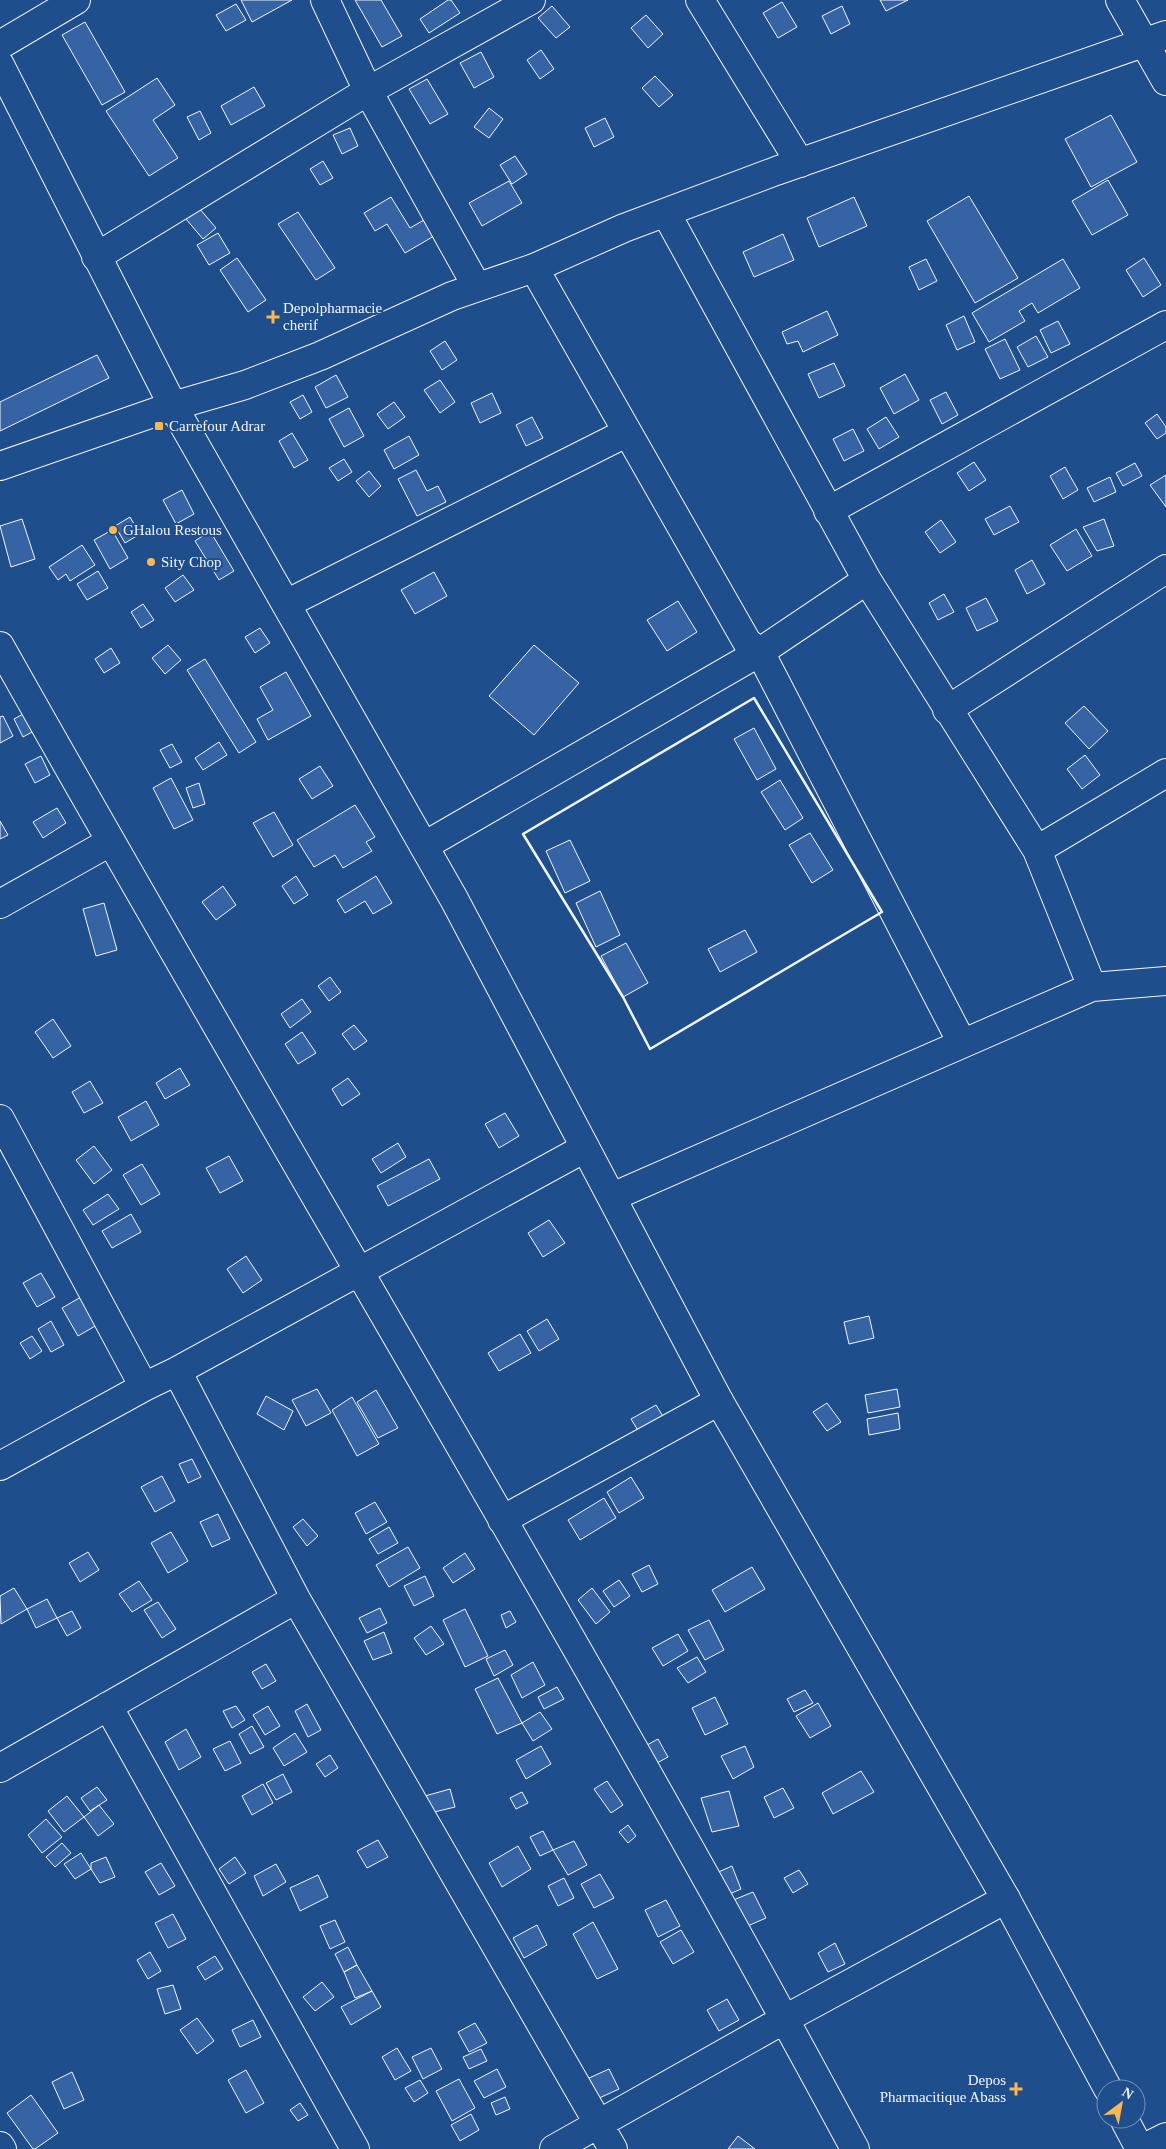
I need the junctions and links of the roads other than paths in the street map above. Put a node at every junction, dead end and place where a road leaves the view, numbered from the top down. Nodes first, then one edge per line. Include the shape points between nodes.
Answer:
1 (76, 0) edge
2 (325, 0) edge
3 (531, 0) edge
4 (700, 0) edge
5 (1120, 0) edge
6 (1155, 39) edge
7 (0, 45) edge
8 (0, 65) edge
9 (1166, 81) edge
10 (368, 91) junction
11 (800, 163) junction
12 (666, 213) junction
13 (96, 256) junction
14 (534, 268) junction
15 (477, 287) junction
16 (1166, 325) edge
17 (173, 406) junction
18 (626, 434) junction
19 (0, 466) edge
20 (828, 511) junction
21 (1166, 569) edge
22 (867, 580) junction
23 (286, 604) junction
24 (0, 646) edge
25 (760, 652) junction
26 (947, 710) junction
27 (1166, 773) edge
28 (110, 842) junction
29 (424, 846) junction
30 (1037, 850) junction
31 (0, 904) edge
32 (1166, 981) edge
33 (1092, 987) junction
34 (962, 1043) junction
35 (0, 1119) edge
36 (585, 1148) junction
37 (8, 1155) edge
38 (612, 1197) junction
39 (359, 1271) junction
40 (177, 1372) junction
41 (144, 1388) junction
42 (719, 1401) junction
43 (0, 1466) edge
44 (502, 1520) junction
45 (296, 1599) junction
46 (108, 1706) junction
47 (0, 1768) edge
48 (1006, 1899) junction
49 (785, 2019) junction
50 (1103, 2079) edge
51 (598, 2126) junction
52 (1130, 2129) edge
53 (1166, 2137) edge
54 (0, 2146) edge
55 (2, 2149) edge
56 (355, 2149) edge
57 (554, 2149) edge
58 (613, 2149) edge
59 (855, 2149) edge
60 (1141, 2149) edge

1 - 7 street
2 - 10 street
3 - 10 street
4 - 11 street
5 - 6 street
6 - 9 street
6 - 11 street
8 - 13 street
10 - 13 street
10 - 15 street
11 - 12 street
12 - 14 street
12 - 20 street
13 - 17 street
14 - 15 street
14 - 18 street
15 - 17 street via 245,385
16 - 20 street
17 - 19 street
17 - 23 street
18 - 23 street
18 - 25 street via 747,642
20 - 22 street
21 - 26 street
22 - 25 street
22 - 26 street
23 - 29 street
24 - 28 street
25 - 29 street
25 - 34 street
26 - 30 street
27 - 30 street
28 - 31 street
28 - 39 street
29 - 36 street
30 - 33 street
32 - 33 street
33 - 34 street
34 - 38 street
35 - 37 street
36 - 38 street
36 - 39 street
37 - 41 street
38 - 42 street
39 - 40 street
39 - 44 street
40 - 41 street
40 - 45 street
41 - 43 street
42 - 44 street
42 - 48 street
44 - 49 street
45 - 46 street
45 - 51 street
46 - 47 street
46 - 56 street
48 - 49 street
48 - 50 street
49 - 51 street
49 - 59 street
51 - 57 street
51 - 58 street
52 - 60 street
53 - 60 street
54 - 55 street

